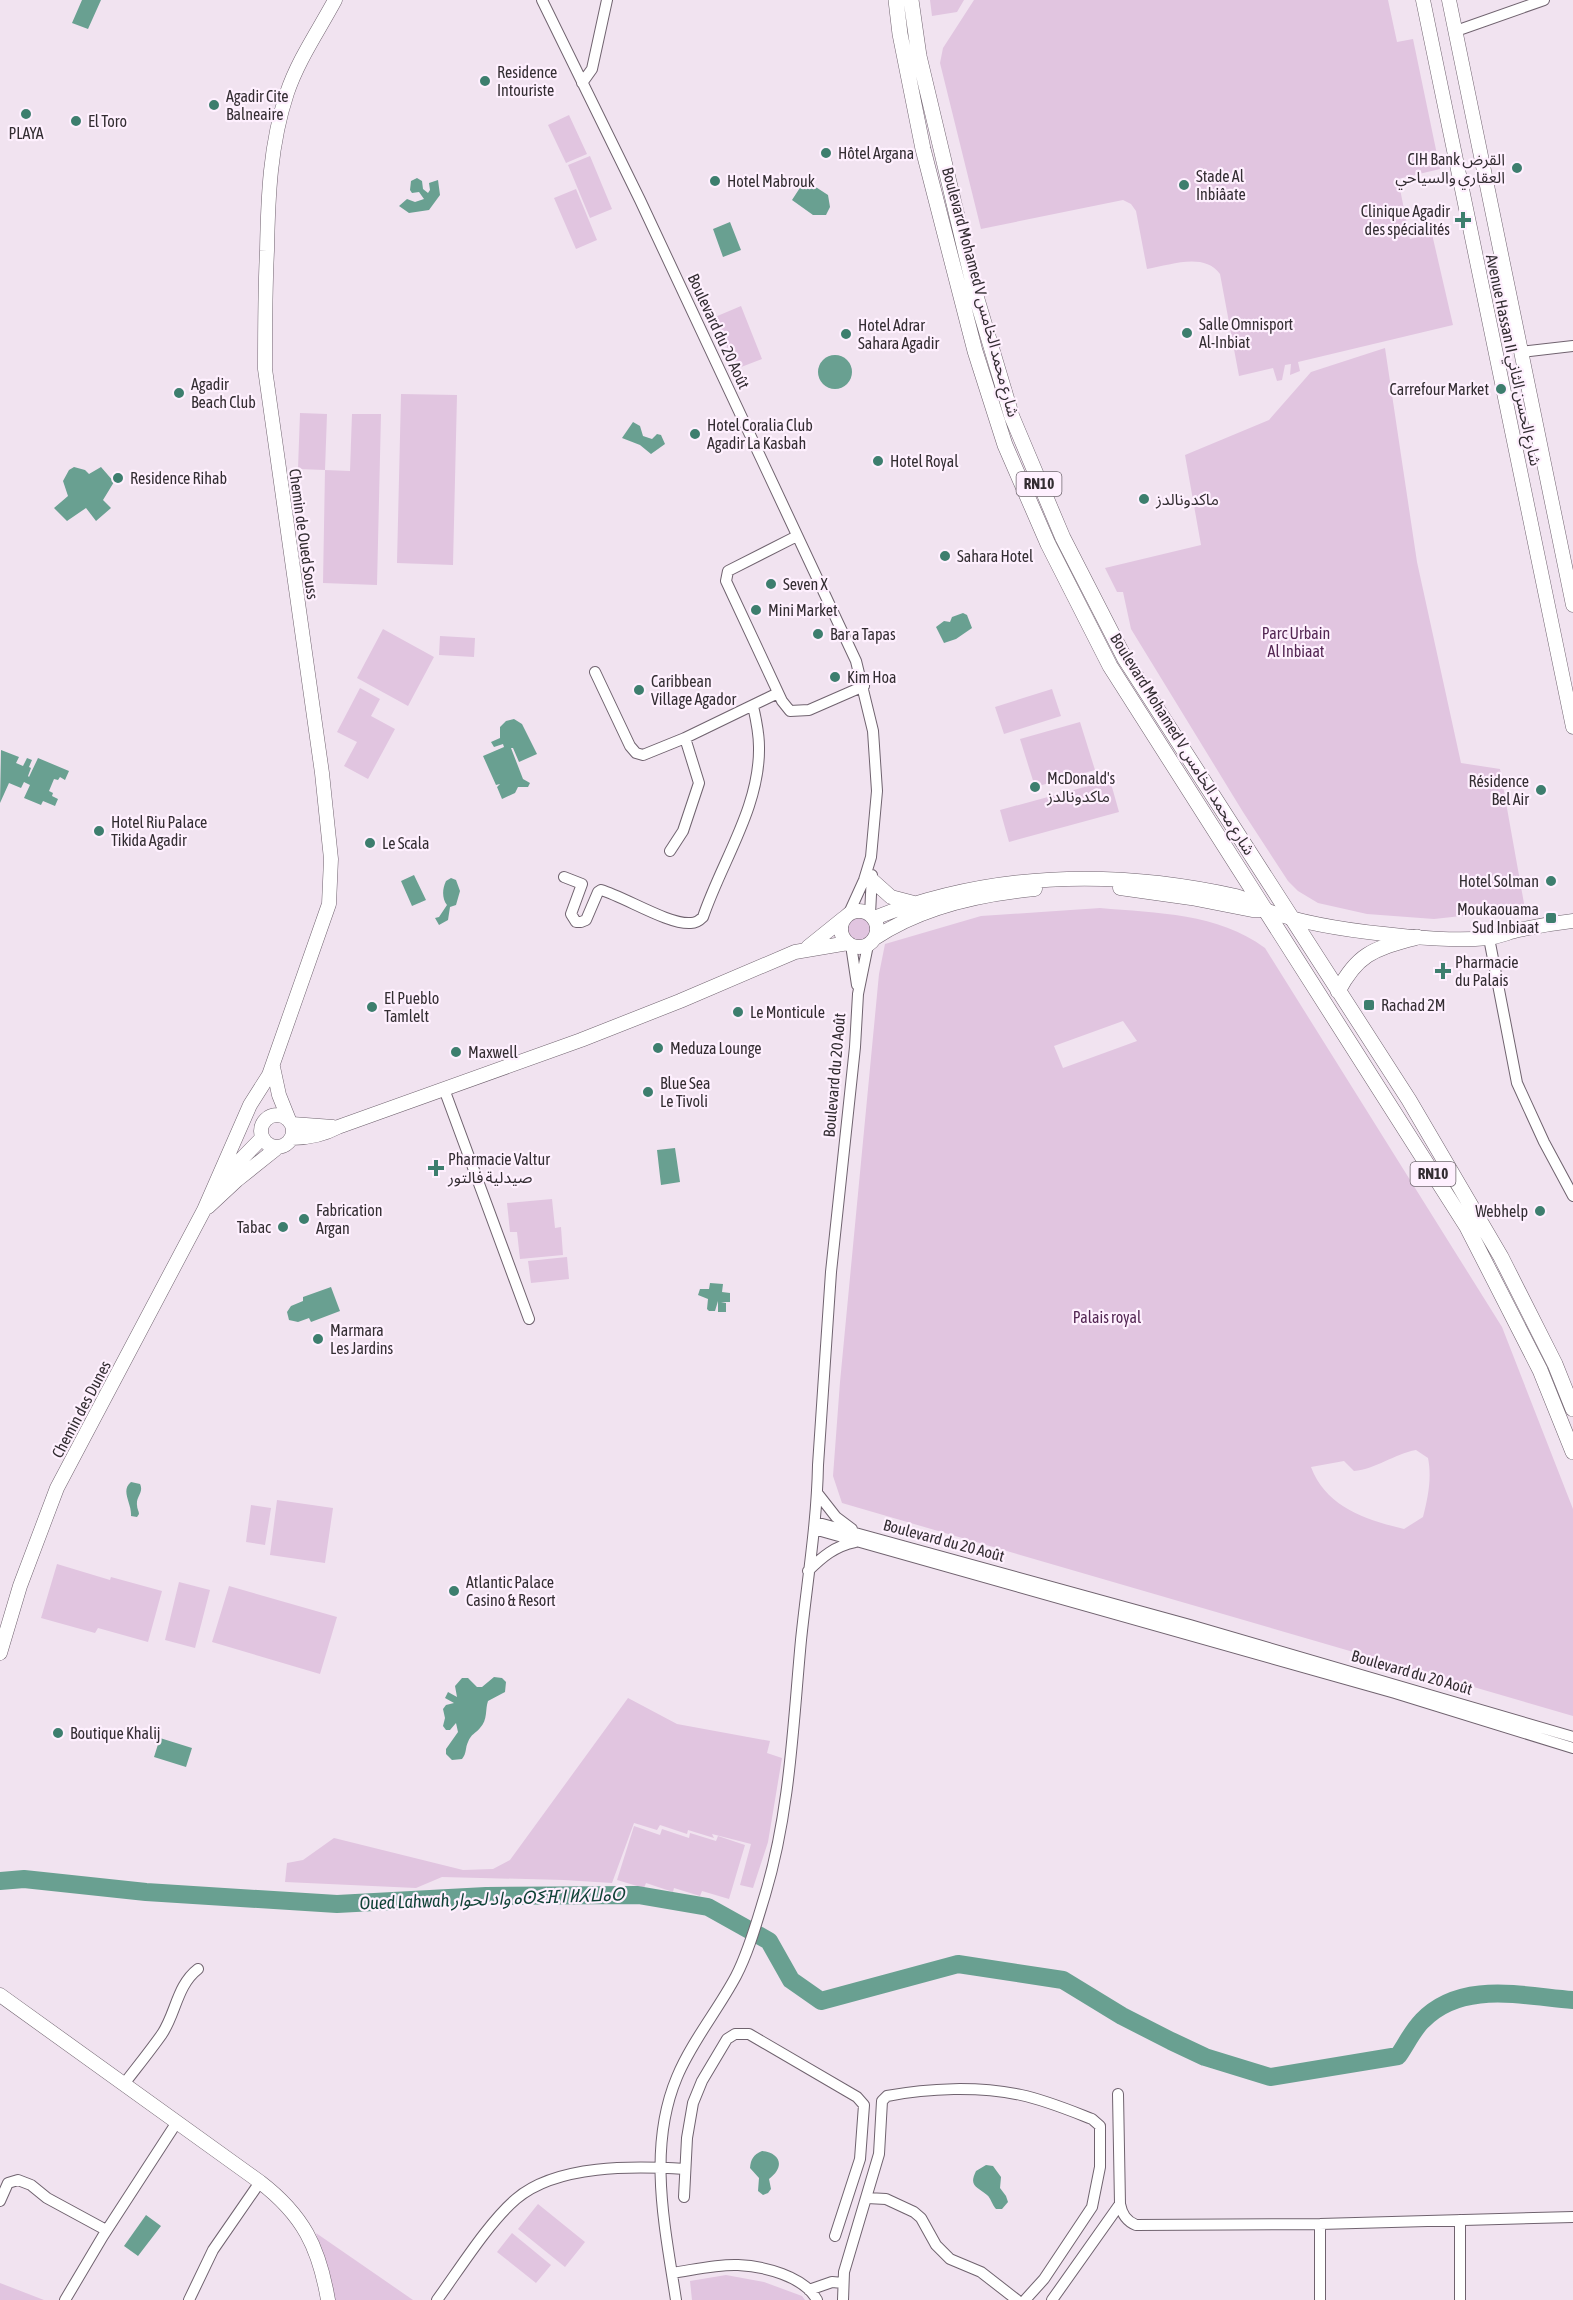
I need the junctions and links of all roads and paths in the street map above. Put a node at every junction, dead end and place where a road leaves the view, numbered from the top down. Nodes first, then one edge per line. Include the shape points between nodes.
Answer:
1 (335, 0) edge
2 (542, 0) edge
3 (607, 0) edge
4 (896, 0) edge
5 (911, 0) edge
6 (1423, 0) edge
7 (1449, 0) edge
8 (1545, 0) edge
9 (1456, 30) junction
10 (582, 83) junction
11 (1573, 346) edge
12 (1521, 352) junction
13 (797, 536) junction
14 (1573, 605) edge
15 (595, 672) dead end
16 (864, 686) junction
17 (778, 693) junction
18 (753, 706) junction
19 (1573, 728) edge
20 (685, 738) junction
21 (670, 850) dead end
22 (871, 857) junction
23 (564, 877) dead end
24 (872, 880) junction
25 (916, 904) junction
26 (1266, 910) junction
27 (847, 916) junction
28 (872, 916) junction
29 (1293, 921) junction
30 (1572, 921) edge
31 (1417, 937) junction
32 (1489, 938) junction
33 (871, 941) junction
34 (850, 944) junction
35 (801, 951) junction
36 (1338, 992) junction
37 (858, 994) junction
38 (271, 1071) junction
39 (444, 1089) junction
40 (243, 1120) joint
41 (264, 1121) junction
42 (290, 1122) junction
43 (338, 1127) junction
44 (262, 1138) junction
45 (292, 1138) junction
46 (277, 1148) junction
47 (1569, 1179) edge
48 (213, 1189) junction
49 (1573, 1196) edge
50 (204, 1210) junction
51 (529, 1319) dead end
52 (1555, 1364) junction
53 (1540, 1370) junction
54 (1573, 1409) edge
55 (1573, 1452) edge
56 (818, 1494) junction
57 (815, 1526) junction
58 (859, 1538) junction
59 (808, 1571) junction
60 (0, 1653) edge
61 (1573, 1737) edge
62 (1573, 1748) edge
63 (198, 1969) dead end
64 (0, 1995) edge
65 (124, 2084) junction
66 (1119, 2094) dead end
67 (177, 2122) junction
68 (660, 2168) junction
69 (685, 2169) junction
70 (260, 2182) junction
71 (684, 2197) dead end
72 (867, 2198) junction
73 (0, 2201) edge
74 (1120, 2204) junction
75 (1573, 2217) edge
76 (1460, 2220) junction
77 (1320, 2224) junction
78 (106, 2230) junction
79 (835, 2236) dead end
80 (672, 2273) junction
81 (843, 2283) junction
82 (809, 2290) junction
83 (65, 2300) edge
84 (189, 2300) edge
85 (328, 2300) edge
86 (437, 2300) edge
87 (676, 2300) edge
88 (817, 2300) edge
89 (843, 2300) edge
90 (1017, 2300) edge
91 (1025, 2300) edge
92 (1052, 2300) edge
93 (1320, 2300) edge
94 (1460, 2300) edge

1 - 38 street, Chemin de Oued Souss via 287,91 271,161 268,201 265,369 322,773 332,876 326,916
2 - 10 street, Boulevard du 20 Août
3 - 10 street via 592,69
4 - 26 main road, Boulevard Mohamed V شارع محمد الخامس / RN10 via 923,148 946,243 1005,445 1048,544 1110,666
5 - 29 main road, Boulevard Mohamed V شارع محمد الخامس / RN10 via 919,56 976,296 1012,417 1032,466 1063,538 1125,659
6 - 19 street, Avenue Hassan II شارع الحسن الثاني
7 - 9 street, Avenue Hassan II شارع الحسن الثاني
8 - 9 street
9 - 12 street, Avenue Hassan II شارع الحسن الثاني
10 - 13 street, Boulevard du 20 Août
11 - 12 street
12 - 14 street, Avenue Hassan II شارع الحسن الثاني
13 - 16 street, Boulevard du 20 Août
13 - 17 street via 726,574
15 - 20 street via 636,753 643,755
16 - 17 street via 797,712 786,707
16 - 22 street, Boulevard du 20 Août via 873,731 877,791
17 - 18 street
18 - 20 street
18 - 23 street via 759,749 753,788 747,811 699,921 684,923 601,890 586,920 576,921 571,914 582,884
20 - 21 street via 699,785 683,831
22 - 24 street, Boulevard du 20 Août
22 - 27 street, Boulevard du 20 Août
24 - 25 street via 891,897
24 - 28 street, Boulevard du 20 Août
25 - 26 street via 1006,883 1096,878 1167,883 1238,896
25 - 28 street
26 - 29 street
26 - 33 street via 1135,889 1055,887 943,907 894,925
26 - 53 main road, Boulevard Mohamed V شارع محمد الخامس / RN10 via 1467,1227
27 - 28 street via 860,910
27 - 34 street via 841,932
27 - 35 street, Boulevard du 20 Août
28 - 33 street via 878,928
29 - 31 street
29 - 36 main road, Boulevard Mohamed V شارع محمد الخامس / RN10
30 - 32 street
31 - 32 street
31 - 36 main road via 1371,952 1357,962
32 - 47 street via 1517,1083 1544,1142
33 - 34 street via 859,947
33 - 37 street, Boulevard du 20 Août
34 - 35 street, Boulevard du 20 Août
34 - 37 street, Boulevard du 20 Août
35 - 39 street, Boulevard du 20 Août via 603,1031
36 - 52 main road, Boulevard Mohamed V شارع محمد الخامس / RN10 via 1409,1100 1501,1257
37 - 56 street, Boulevard du 20 Août via 831,1272
38 - 40 street, Chemin de Oued Souss
38 - 41 street, Chemin de Oued Souss via 271,1098
38 - 42 street
39 - 43 street, Boulevard du 20 Août
39 - 51 street
40 - 48 street, Chemin des Dunes
41 - 42 street via 276,1114
41 - 44 street
42 - 43 street, Boulevard du 20 Août
42 - 45 street
43 - 45 street, Boulevard du 20 Août via 317,1136
44 - 46 street
44 - 48 street, Chemin des Dunes
45 - 46 street
46 - 50 street
47 - 49 street
48 - 50 street, Chemin des Dunes
50 - 60 street, Chemin des Dunes via 57,1488
52 - 53 main road
52 - 54 main road, Boulevard Mohamed V شارع محمد الخامس / RN10
53 - 55 main road, Boulevard Mohamed V شارع محمد الخامس / RN10
56 - 57 street, Boulevard du 20 Août
56 - 58 street
57 - 58 street, Boulevard du 20 Août
57 - 59 street
58 - 59 street via 838,1547
58 - 61 street, Boulevard du 20 Août via 1190,1625
58 - 62 street, Boulevard du 20 Août
59 - 68 street via 785,1811 765,1894 736,1975 676,2079 664,2122
63 - 65 street via 188,1977 162,2034
64 - 65 street
65 - 67 street
66 - 74 street
67 - 70 street
67 - 78 street
68 - 69 street
68 - 80 street
68 - 86 street via 589,2172 535,2186 501,2214
69 - 71 street
69 - 79 street via 697,2092 727,2038 749,2034 857,2097 864,2105 858,2167
70 - 84 street via 213,2250
70 - 85 street via 288,2205 301,2222 320,2262
72 - 81 street
72 - 90 street via 886,2199 914,2212 950,2259 981,2272
72 - 91 street via 879,2154 882,2104 886,2096 932,2090 1005,2092 1095,2121 1101,2130 1101,2157 1092,2207 1039,2287
73 - 78 street via 8,2183 18,2180
74 - 77 street via 1127,2220 1136,2225
74 - 92 street
75 - 76 street
76 - 77 street
76 - 94 street
77 - 93 street
78 - 83 street
80 - 82 street via 737,2265 790,2278
80 - 87 street
81 - 82 street via 832,2282
81 - 89 street
82 - 88 street

